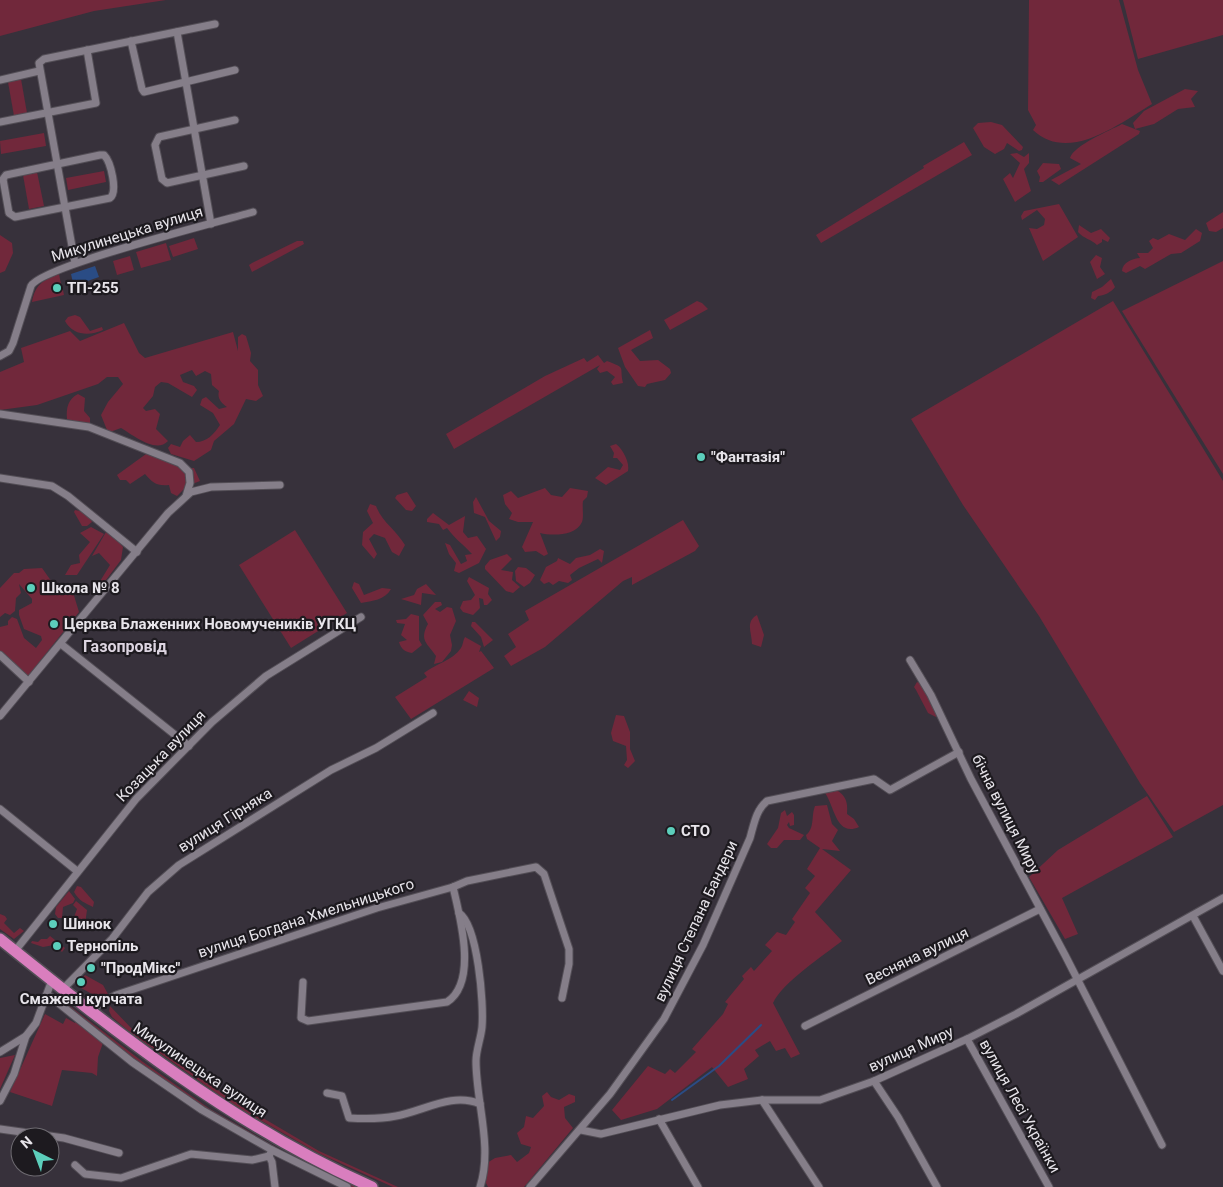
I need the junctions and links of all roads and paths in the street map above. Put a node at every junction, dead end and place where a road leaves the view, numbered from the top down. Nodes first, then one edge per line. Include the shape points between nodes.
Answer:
1 (215, 24) dead end
2 (177, 32) junction
3 (131, 41) junction
4 (87, 50) junction
5 (236, 70) dead end
6 (39, 71) junction
7 (0, 80) edge
8 (187, 83) junction
9 (47, 113) junction
10 (235, 120) dead end
11 (0, 122) edge
12 (194, 128) junction
13 (57, 164) junction
14 (244, 166) dead end
15 (203, 176) junction
16 (65, 208) junction
17 (254, 212) dead end
18 (211, 224) junction
19 (75, 263) junction
20 (0, 356) edge
21 (0, 414) edge
22 (0, 478) edge
23 (280, 485) dead end
24 (186, 496) junction
25 (137, 552) junction
26 (361, 617) dead end
27 (61, 644) junction
28 (0, 655) edge
29 (910, 660) dead end
30 (29, 682) junction
31 (433, 713) dead end
32 (0, 716) edge
33 (189, 746) junction
34 (958, 752) junction
35 (0, 809) edge
36 (77, 871) junction
37 (453, 887) junction
38 (1223, 898) edge
39 (1040, 909) junction
40 (458, 912) junction
41 (1193, 916) junction
42 (0, 939) edge
43 (15, 951) junction
44 (1223, 970) edge
45 (52, 980) junction
46 (1076, 980) junction
47 (303, 982) dead end
48 (63, 989) junction
49 (47, 994) junction
50 (562, 998) dead end
51 (90, 1010) junction
52 (805, 1026) dead end
53 (26, 1036) junction
54 (967, 1039) junction
55 (0, 1052) edge
56 (874, 1081) junction
57 (327, 1093) dead end
58 (762, 1100) junction
59 (0, 1101) edge
60 (480, 1104) junction
61 (659, 1119) junction
62 (0, 1129) edge
63 (582, 1130) junction
64 (1162, 1145) dead end
65 (119, 1153) dead end
66 (271, 1153) junction
67 (75, 1165) dead end
68 (275, 1187) edge
69 (347, 1187) edge
70 (372, 1187) edge
71 (480, 1187) edge
72 (530, 1187) edge
73 (698, 1187) edge
74 (819, 1187) edge
75 (937, 1187) edge
76 (1049, 1187) edge

1 - 2 street
2 - 3 street
2 - 8 street
3 - 4 street
3 - 8 street via 143,91
4 - 6 street via 44,59 39,63
4 - 9 street via 96,103
5 - 8 street
6 - 7 street
6 - 9 street
8 - 12 street
9 - 11 street
9 - 13 street
10 - 12 street
12 - 15 street
12 - 15 street via 162,135 155,145 165,183
13 - 16 street
13 - 16 street via 104,155 108,160 114,191 110,198
13 - 16 street via 6,174 3,179 12,216
14 - 15 street
15 - 18 street
16 - 19 street
17 - 18 street, Микулинецька вулиця
18 - 19 street, Микулинецька вулиця
19 - 20 street, Микулинецька вулиця via 33,282 13,343
21 - 24 street via 89,427 180,463 189,472
22 - 25 street via 52,486
23 - 24 street via 211,487
24 - 25 street
25 - 27 street
26 - 33 street, Козацька вулиця via 266,676 232,703
27 - 30 street
27 - 33 street
28 - 30 street
29 - 34 street, бічна вулиця Миру
30 - 32 street
31 - 48 street, вулиця Гірняка via 376,748 331,770 178,865 148,892 112,939
33 - 36 street, Козацька вулиця via 136,799
34 - 39 street, бічна вулиця Миру
34 - 63 street, вулиця Степана Бандери via 890,790 874,779 773,800 762,806 703,945 664,1019
35 - 36 street
36 - 43 street, Козацька вулиця
37 - 40 street
37 - 50 street, вулиця Богдана Хмельницького via 498,873 536,867 544,874 569,949
37 - 51 street, вулиця Богдана Хмельницького via 377,908 148,984 108,999
38 - 41 street, вулиця Миру
39 - 46 street, бічна вулиця Миру
39 - 52 street, Весняна вулиця
40 - 47 street via 464,972 458,991 447,1002 308,1021 301,1018
40 - 60 street via 463,915 472,937 479,978 482,1025 476,1059
41 - 44 street
41 - 46 street, вулиця Миру
42 - 43 highway, Микулинецька вулиця
43 - 45 highway, Микулинецька вулиця
45 - 48 highway, Микулинецька вулиця
45 - 49 street
46 - 54 street, вулиця Миру
46 - 64 street, бічна вулиця Миру
48 - 51 highway, Микулинецька вулиця
49 - 53 street via 36,1023
49 - 66 street via 132,1062
51 - 70 highway, Микулинецька вулиця via 226,1109 295,1149
53 - 55 street
53 - 59 street via 14,1074
54 - 56 street, вулиця Миру
54 - 76 street, вулиця Лесі Українки
56 - 58 street, вулиця Миру via 820,1100
56 - 75 street
57 - 60 street via 342,1096 349,1118 396,1116 462,1099
58 - 61 street, вулиця Миру via 720,1105
58 - 74 street
60 - 71 street via 485,1167
61 - 63 street, вулиця Миру via 597,1134
61 - 73 street
62 - 65 street via 64,1138
63 - 72 street, вулиця Степана Бандери
66 - 67 street via 252,1160 191,1154 121,1178 85,1174
66 - 68 street
66 - 69 street

